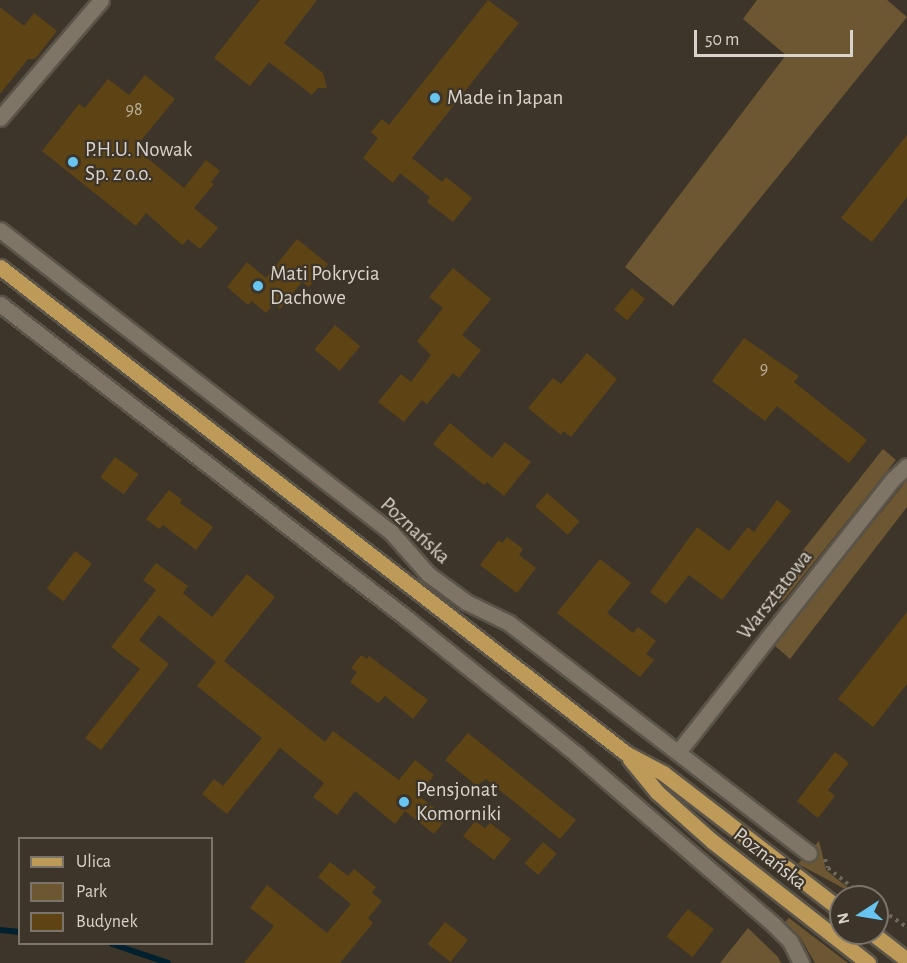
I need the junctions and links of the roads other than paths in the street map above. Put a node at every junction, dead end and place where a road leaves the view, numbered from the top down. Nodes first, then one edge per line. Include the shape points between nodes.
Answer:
1 (101, 0) edge
2 (0, 118) edge
3 (0, 230) edge
4 (0, 267) edge
5 (0, 304) edge
6 (907, 466) edge
7 (678, 752) junction
8 (627, 754) junction
9 (816, 850) road end
10 (829, 901) edge
11 (888, 945) edge
12 (907, 960) edge
13 (801, 963) edge
14 (868, 963) edge

1 - 2 street
3 - 7 street, Poznańska via 391,532 429,574 466,602 509,623
4 - 8 main road, Poznańska
5 - 13 street via 576,753 774,925 790,941
6 - 7 street, Warsztatowa via 893,478
7 - 9 street, Poznańska
8 - 10 main road, Poznańska via 663,772
8 - 14 main road, Poznańska via 657,792 712,841
11 - 12 main road

